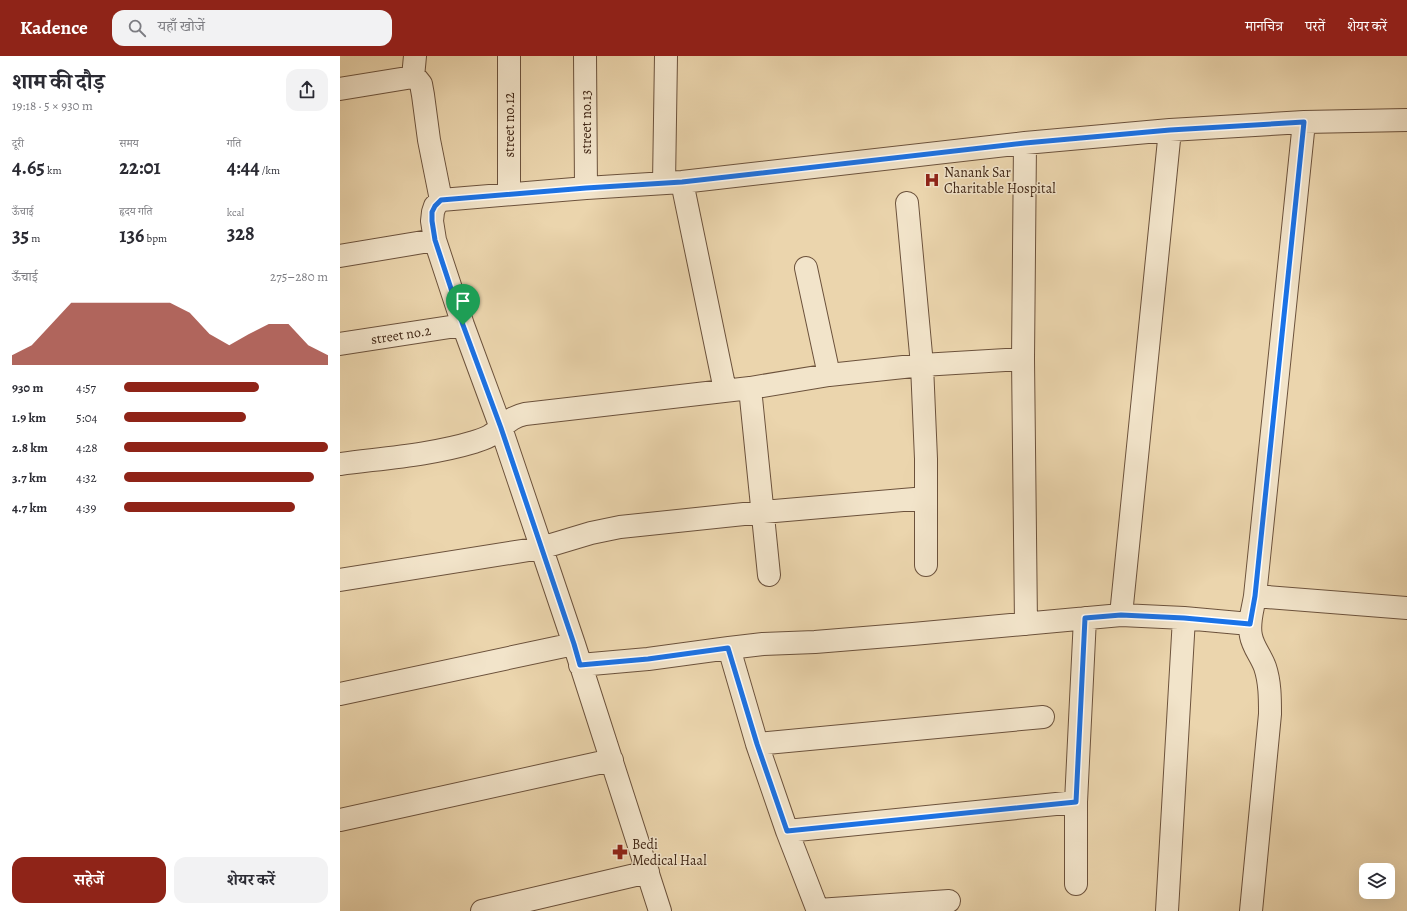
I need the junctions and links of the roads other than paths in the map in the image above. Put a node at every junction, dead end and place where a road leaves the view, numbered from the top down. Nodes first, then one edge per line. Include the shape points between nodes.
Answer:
1 (415, 56) edge
2 (509, 56) edge
3 (585, 56) edge
4 (666, 56) edge
5 (413, 77) junction
6 (340, 83) edge
7 (1407, 120) edge
8 (1304, 122) junction
9 (1170, 130) junction
10 (1025, 143) junction
11 (673, 182) junction
12 (586, 188) junction
13 (509, 194) junction
14 (441, 200) junction
15 (907, 203) dead end
16 (435, 240) junction
17 (340, 256) edge
18 (806, 268) dead end
19 (463, 325) junction
20 (340, 344) edge
21 (1023, 359) junction
22 (922, 364) junction
23 (829, 375) junction
24 (750, 388) junction
25 (725, 390) junction
26 (501, 428) junction
27 (340, 464) edge
28 (926, 498) junction
29 (763, 512) junction
30 (541, 548) junction
31 (926, 565) dead end
32 (769, 575) dead end
33 (340, 580) edge
34 (1255, 596) junction
35 (1407, 608) edge
36 (1121, 615) junction
37 (1085, 618) junction
38 (1184, 618) junction
39 (1026, 624) junction
40 (1250, 624) junction
41 (574, 644) junction
42 (728, 648) junction
43 (580, 665) junction
44 (340, 694) edge
45 (1043, 717) dead end
46 (757, 744) junction
47 (612, 760) junction
48 (1076, 802) junction
49 (340, 820) edge
50 (787, 831) junction
51 (648, 872) junction
52 (1076, 884) dead end
53 (949, 900) dead end
54 (482, 911) edge
55 (660, 911) edge
56 (818, 911) edge
57 (1167, 911) edge
58 (1252, 911) edge

1 - 5 street
2 - 13 street, street no.12
3 - 12 street, street no.13
4 - 11 street
5 - 6 street
5 - 14 street via 421,84 424,95 429,140
7 - 8 street
8 - 9 street
8 - 34 street
9 - 10 street
9 - 36 street
10 - 11 street
10 - 21 street
11 - 12 street
11 - 25 street
12 - 13 street
13 - 14 street
14 - 16 street via 432,212
15 - 22 street
16 - 17 street
16 - 19 street
18 - 23 street
19 - 20 street, street no.2
19 - 26 street
21 - 22 street
21 - 39 street
22 - 23 street
22 - 28 street
23 - 24 street
24 - 25 street
24 - 29 street
25 - 26 street via 525,414 509,420
26 - 27 street via 491,436 475,442 390,458
26 - 30 street
28 - 29 street
28 - 31 street
29 - 30 street via 620,526
29 - 32 street
30 - 33 street
30 - 41 street
34 - 35 street
34 - 40 street
36 - 37 street
36 - 38 street
37 - 39 street
37 - 48 street
38 - 40 street
38 - 57 street
39 - 42 street
40 - 58 street via 1254,647 1265,666 1268,678 1270,708
41 - 43 street
41 - 44 street
42 - 43 street
42 - 46 street
43 - 47 street
45 - 46 street
46 - 50 street
47 - 49 street
47 - 51 street
48 - 50 street
48 - 52 street
50 - 56 street
51 - 54 street
51 - 55 street
53 - 56 street

